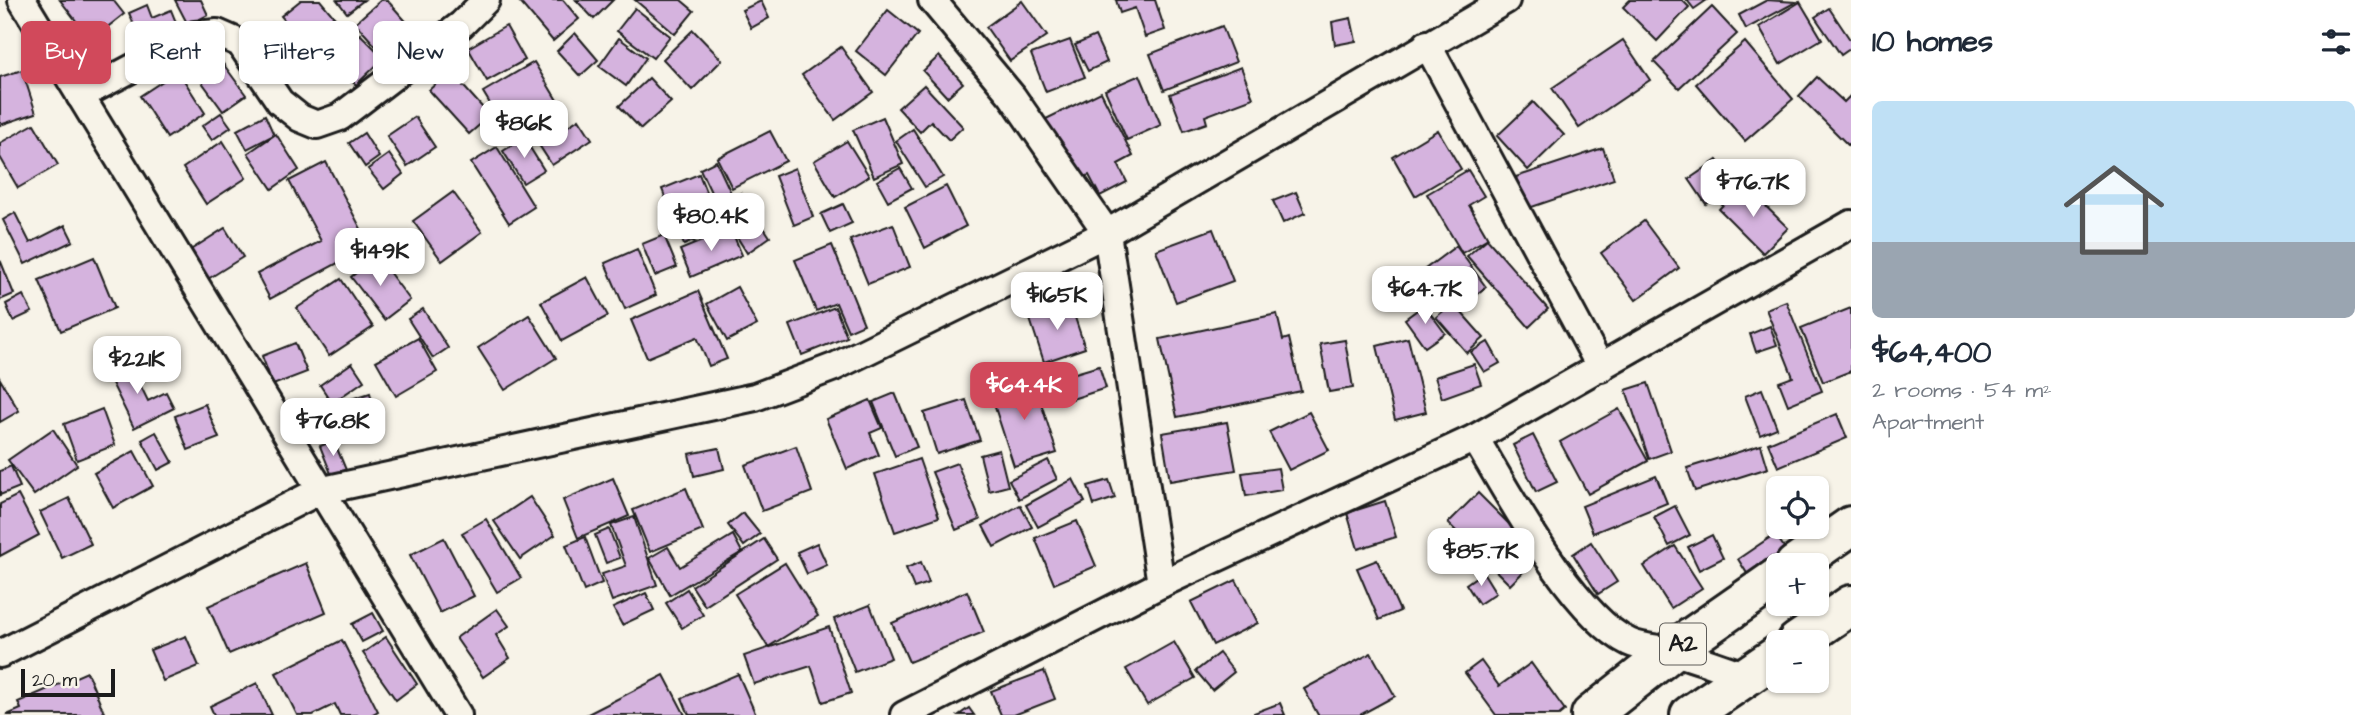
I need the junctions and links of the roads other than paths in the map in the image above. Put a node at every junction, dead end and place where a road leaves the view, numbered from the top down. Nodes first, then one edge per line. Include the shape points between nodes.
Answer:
1 (22, 0) edge
2 (485, 0) edge
3 (932, 0) edge
4 (1506, 0) edge
5 (1427, 44) junction
6 (80, 96) junction
7 (1851, 224) edge
8 (1107, 233) junction
9 (1601, 368) junction
10 (1475, 438) junction
11 (320, 491) junction
12 (1851, 526) edge
13 (1812, 553) edge
14 (1161, 584) junction
15 (1766, 585) edge
16 (1851, 605) edge
17 (1815, 630) edge
18 (1672, 652) junction
19 (0, 654) edge
20 (1763, 665) edge
21 (458, 715) edge
22 (904, 715) edge
23 (1591, 715) edge
24 (1690, 715) edge

1 - 6 street
2 - 6 street via 462,24 340,117 317,125 280,102 240,43 217,33 195,35
3 - 8 street via 1012,96
4 - 5 street
5 - 8 street
5 - 9 street
6 - 11 street
7 - 9 street
8 - 11 street via 834,367 755,397
8 - 14 street
9 - 10 street
10 - 14 street
10 - 18 street via 1533,536 1581,600 1630,643
11 - 19 street
11 - 21 street
12 - 13 highway
14 - 22 street
15 - 18 highway, A2
16 - 17 highway
18 - 20 street
18 - 23 highway, A2
20 - 24 highway, A2

